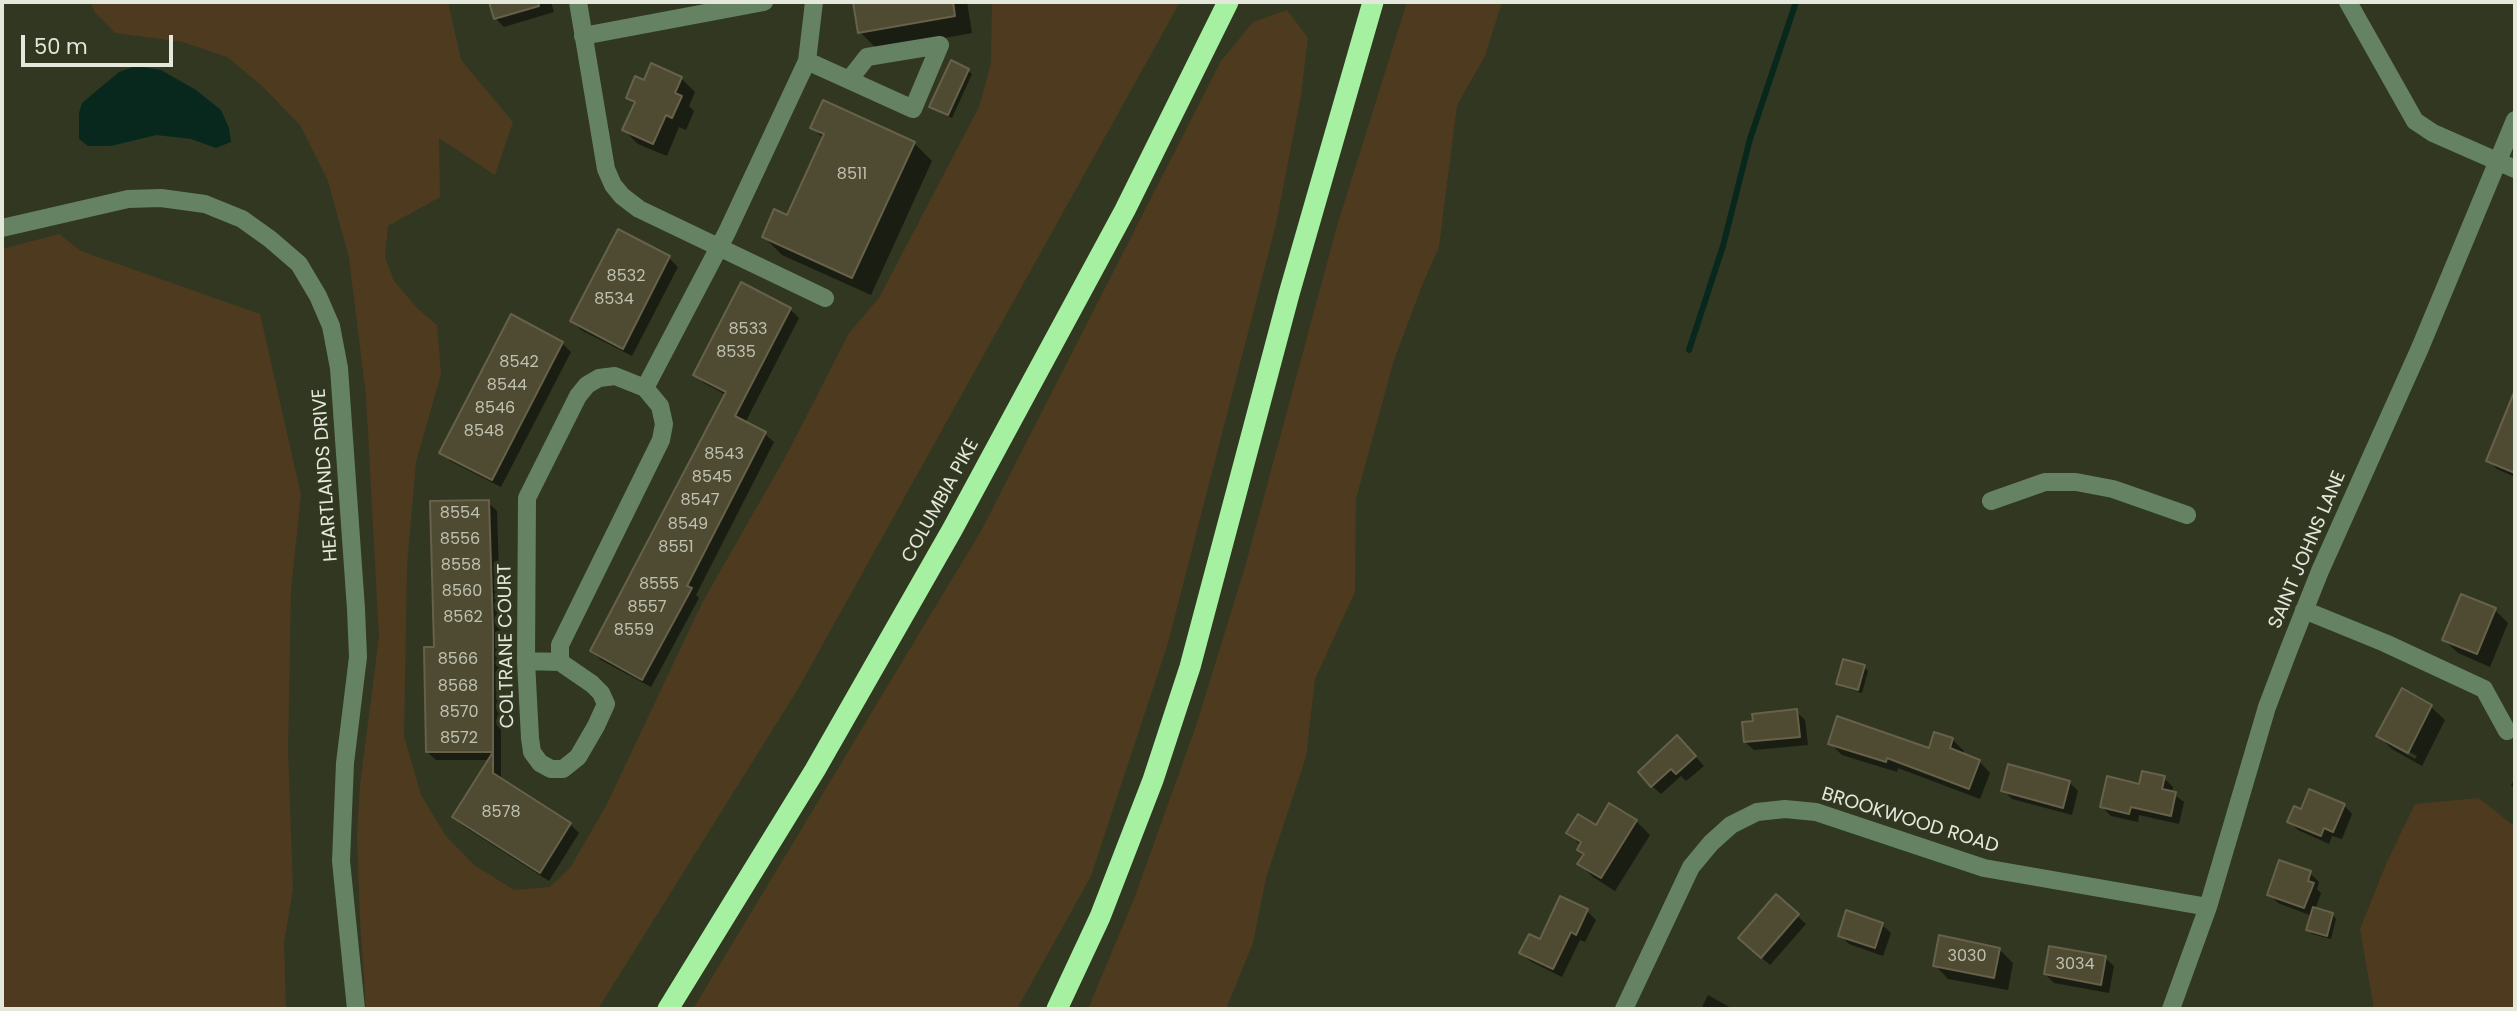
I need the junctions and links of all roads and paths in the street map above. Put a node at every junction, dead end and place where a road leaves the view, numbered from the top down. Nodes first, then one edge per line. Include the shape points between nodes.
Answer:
1 (578, 2) edge
2 (764, 2) edge
3 (814, 2) edge
4 (1228, 2) edge
5 (1373, 2) edge
6 (2348, 2) edge
7 (583, 36) junction
8 (807, 61) junction
9 (849, 80) junction
10 (2515, 120) edge
11 (2498, 162) junction
12 (2515, 169) edge
13 (2, 228) edge
14 (719, 247) junction
15 (825, 298) dead end
16 (645, 388) junction
17 (1991, 501) dead end
18 (2187, 515) dead end
19 (2304, 610) junction
20 (526, 661) junction
21 (560, 662) junction
22 (2507, 731) dead end
23 (2208, 907) junction
24 (1100, 917) junction
25 (356, 1009) edge
26 (668, 1009) edge
27 (1056, 1009) edge
28 (1067, 1009) edge
29 (1624, 1009) edge
30 (2171, 1009) edge

1 - 7 street
2 - 7 street
3 - 8 street
4 - 26 highway, COLUMBIA PIKE via 1125,210 952,530 815,770
5 - 24 highway via 1289,294 1190,667
6 - 11 street via 2415,121
7 - 14 street via 606,169 613,185 639,209
8 - 9 street
8 - 14 street
9 - 9 street via 913,109 940,45 867,57
10 - 11 street, SAINT JOHNS LANE
11 - 12 street
11 - 19 street, SAINT JOHNS LANE
13 - 25 street, HEARTLANDS DRIVE via 128,199 205,204 242,219 270,239 299,264 318,296 331,326 339,368 356,609 358,657 345,763 341,860
14 - 15 street
14 - 16 street
16 - 20 street, COLTRANE COURT via 615,376 587,385 534,481 527,498 525,528
16 - 21 street via 660,406 661,440 566,629
17 - 18 street via 2045,482 2076,482 2113,489
19 - 22 street via 2484,689
19 - 23 street, SAINT JOHNS LANE via 2267,707
20 - 21 street
20 - 21 street, COLTRANE COURT via 532,752 540,763 563,769 578,757 606,704 592,684
23 - 29 street, BROOKWOOD ROAD via 1983,868 1816,812 1785,808 1757,812 1731,825 1691,867
23 - 30 street, SAINT JOHNS LANE
24 - 27 highway
24 - 28 highway

